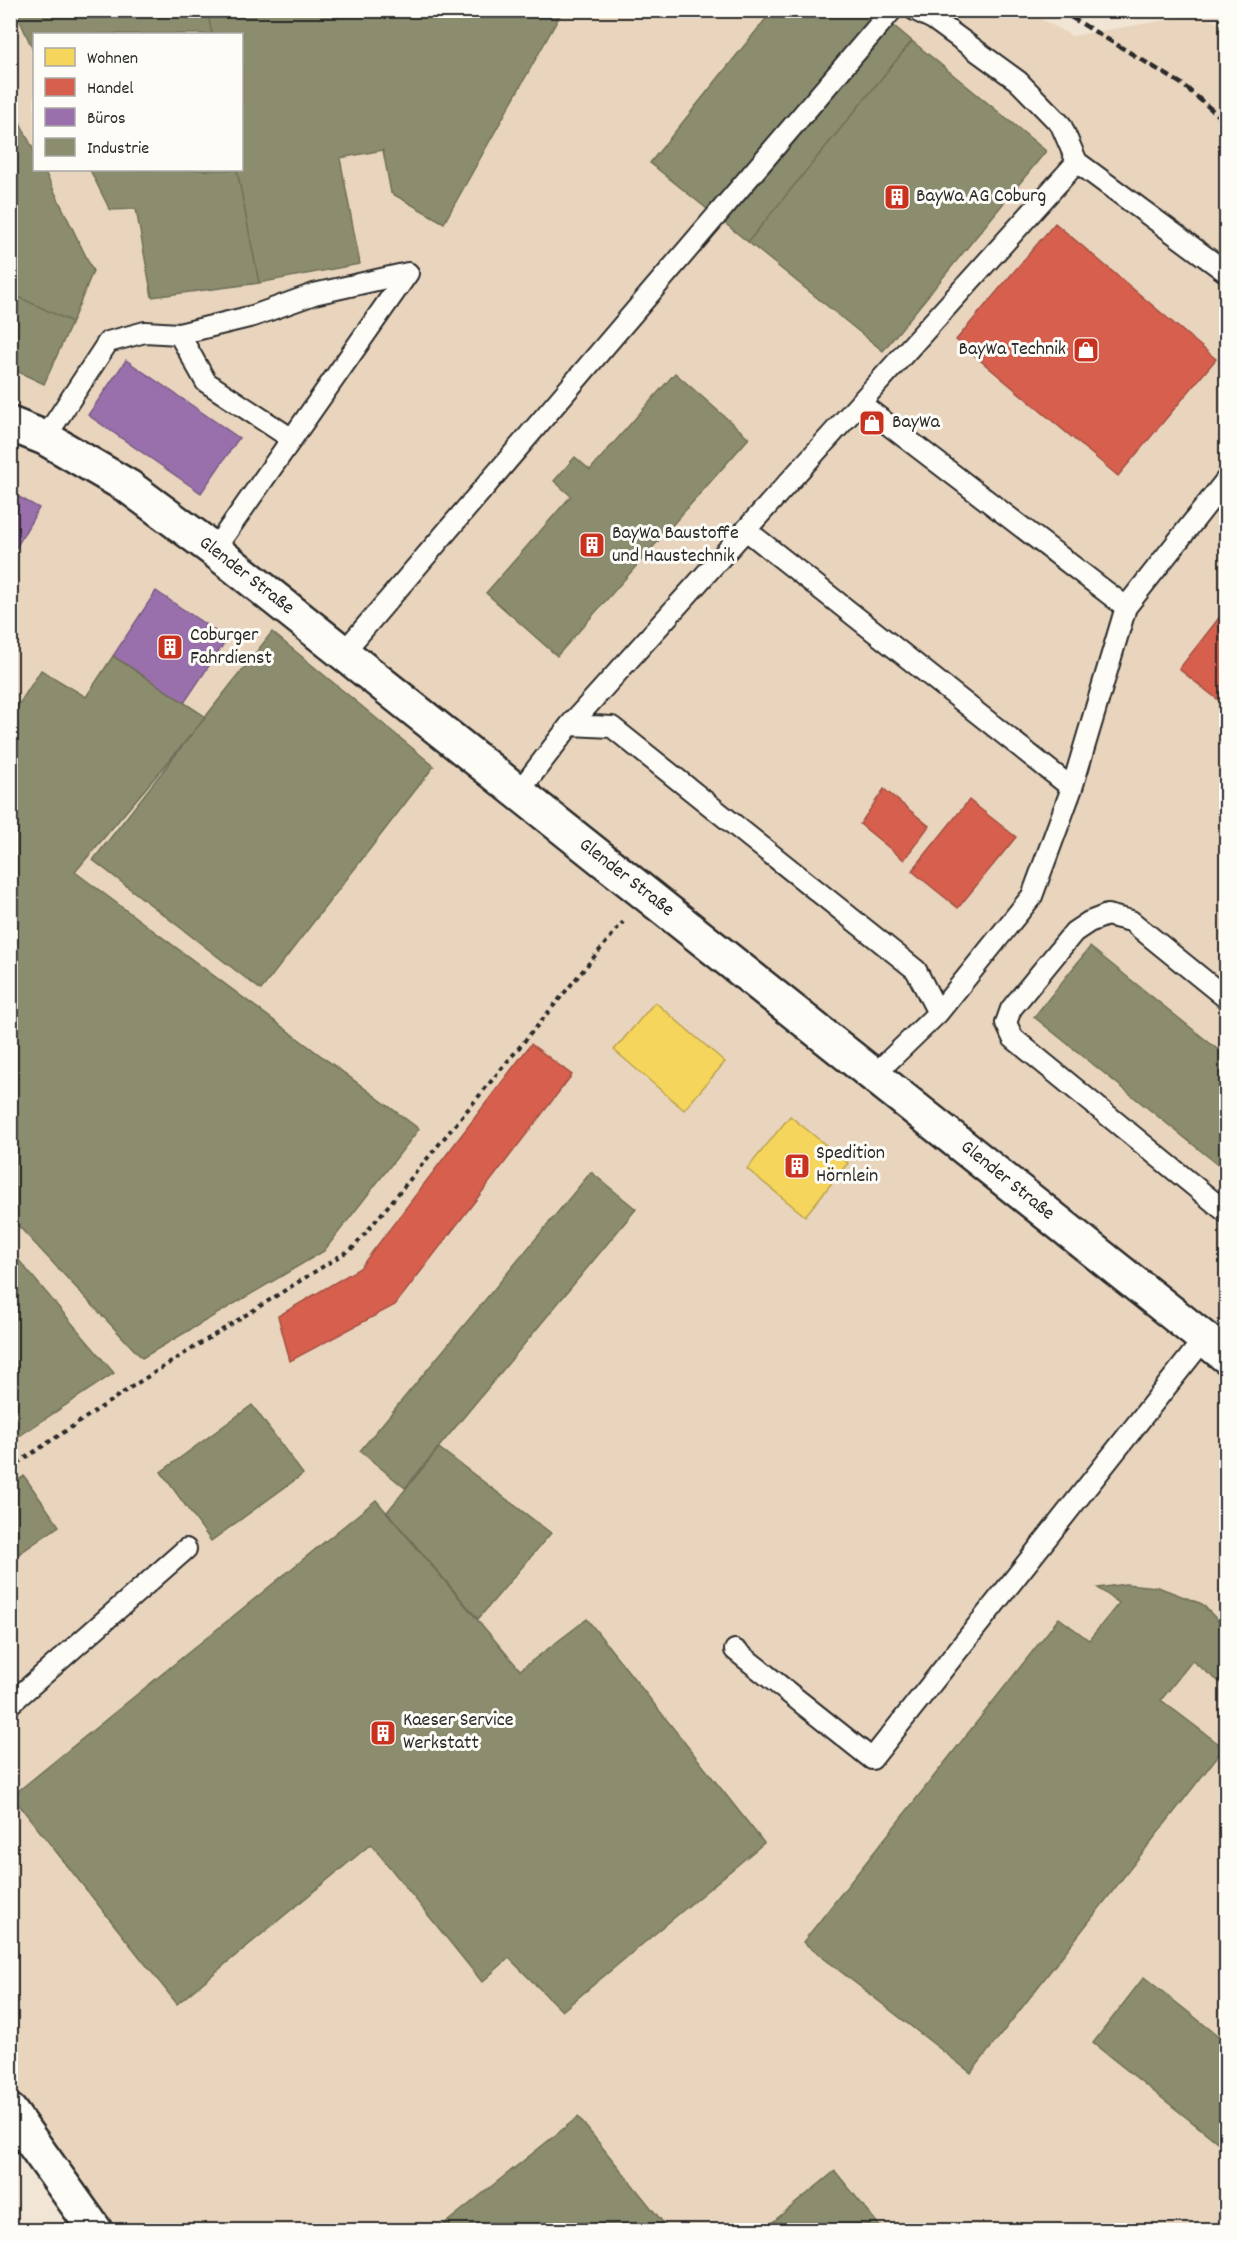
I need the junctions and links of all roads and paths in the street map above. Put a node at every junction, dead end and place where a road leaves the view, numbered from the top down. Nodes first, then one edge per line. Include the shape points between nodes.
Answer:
1 (892, 10) edge
2 (915, 10) edge
3 (1077, 162) junction
4 (1227, 272) edge
5 (179, 334) junction
6 (860, 403) junction
7 (10, 424) edge
8 (45, 438) junction
9 (292, 439) junction
10 (1227, 480) edge
11 (746, 530) junction
12 (214, 550) junction
13 (1126, 607) junction
14 (343, 653) junction
15 (570, 725) junction
16 (1072, 788) junction
17 (518, 793) junction
18 (646, 894) junction
19 (1227, 998) edge
20 (938, 1013) junction
21 (874, 1075) junction
22 (1227, 1212) edge
23 (1215, 1347) edge
24 (10, 1468) edge
25 (186, 1549) dead end
26 (735, 1650) dead end
27 (10, 1704) edge
28 (10, 2110) edge
29 (86, 2227) edge

1 - 14 lane
2 - 3 lane via 1018,81 1061,125
3 - 4 lane
3 - 6 lane
5 - 8 lane via 145,332 108,342
5 - 9 lane via 206,382
5 - 9 lane via 253,316 314,294 408,273
6 - 11 lane
6 - 13 lane
7 - 8 street, Glender Straße
8 - 12 street, Glender Straße via 129,487
9 - 12 lane
10 - 13 lane
11 - 15 lane
11 - 16 lane
12 - 14 street, Glender Straße
13 - 16 lane
14 - 17 street, Glender Straße
15 - 17 lane
15 - 20 lane via 612,727 916,970
16 - 20 lane via 1032,896
17 - 18 street, Glender Straße
18 - 21 street, Glender Straße
18 - 24 path via 354,1247
19 - 22 lane via 1131,921 1107,915 1074,932 1011,1009 1006,1023 1013,1038
20 - 21 lane
21 - 23 street, Glender Straße
23 - 26 lane via 872,1759
25 - 27 lane
28 - 29 street

